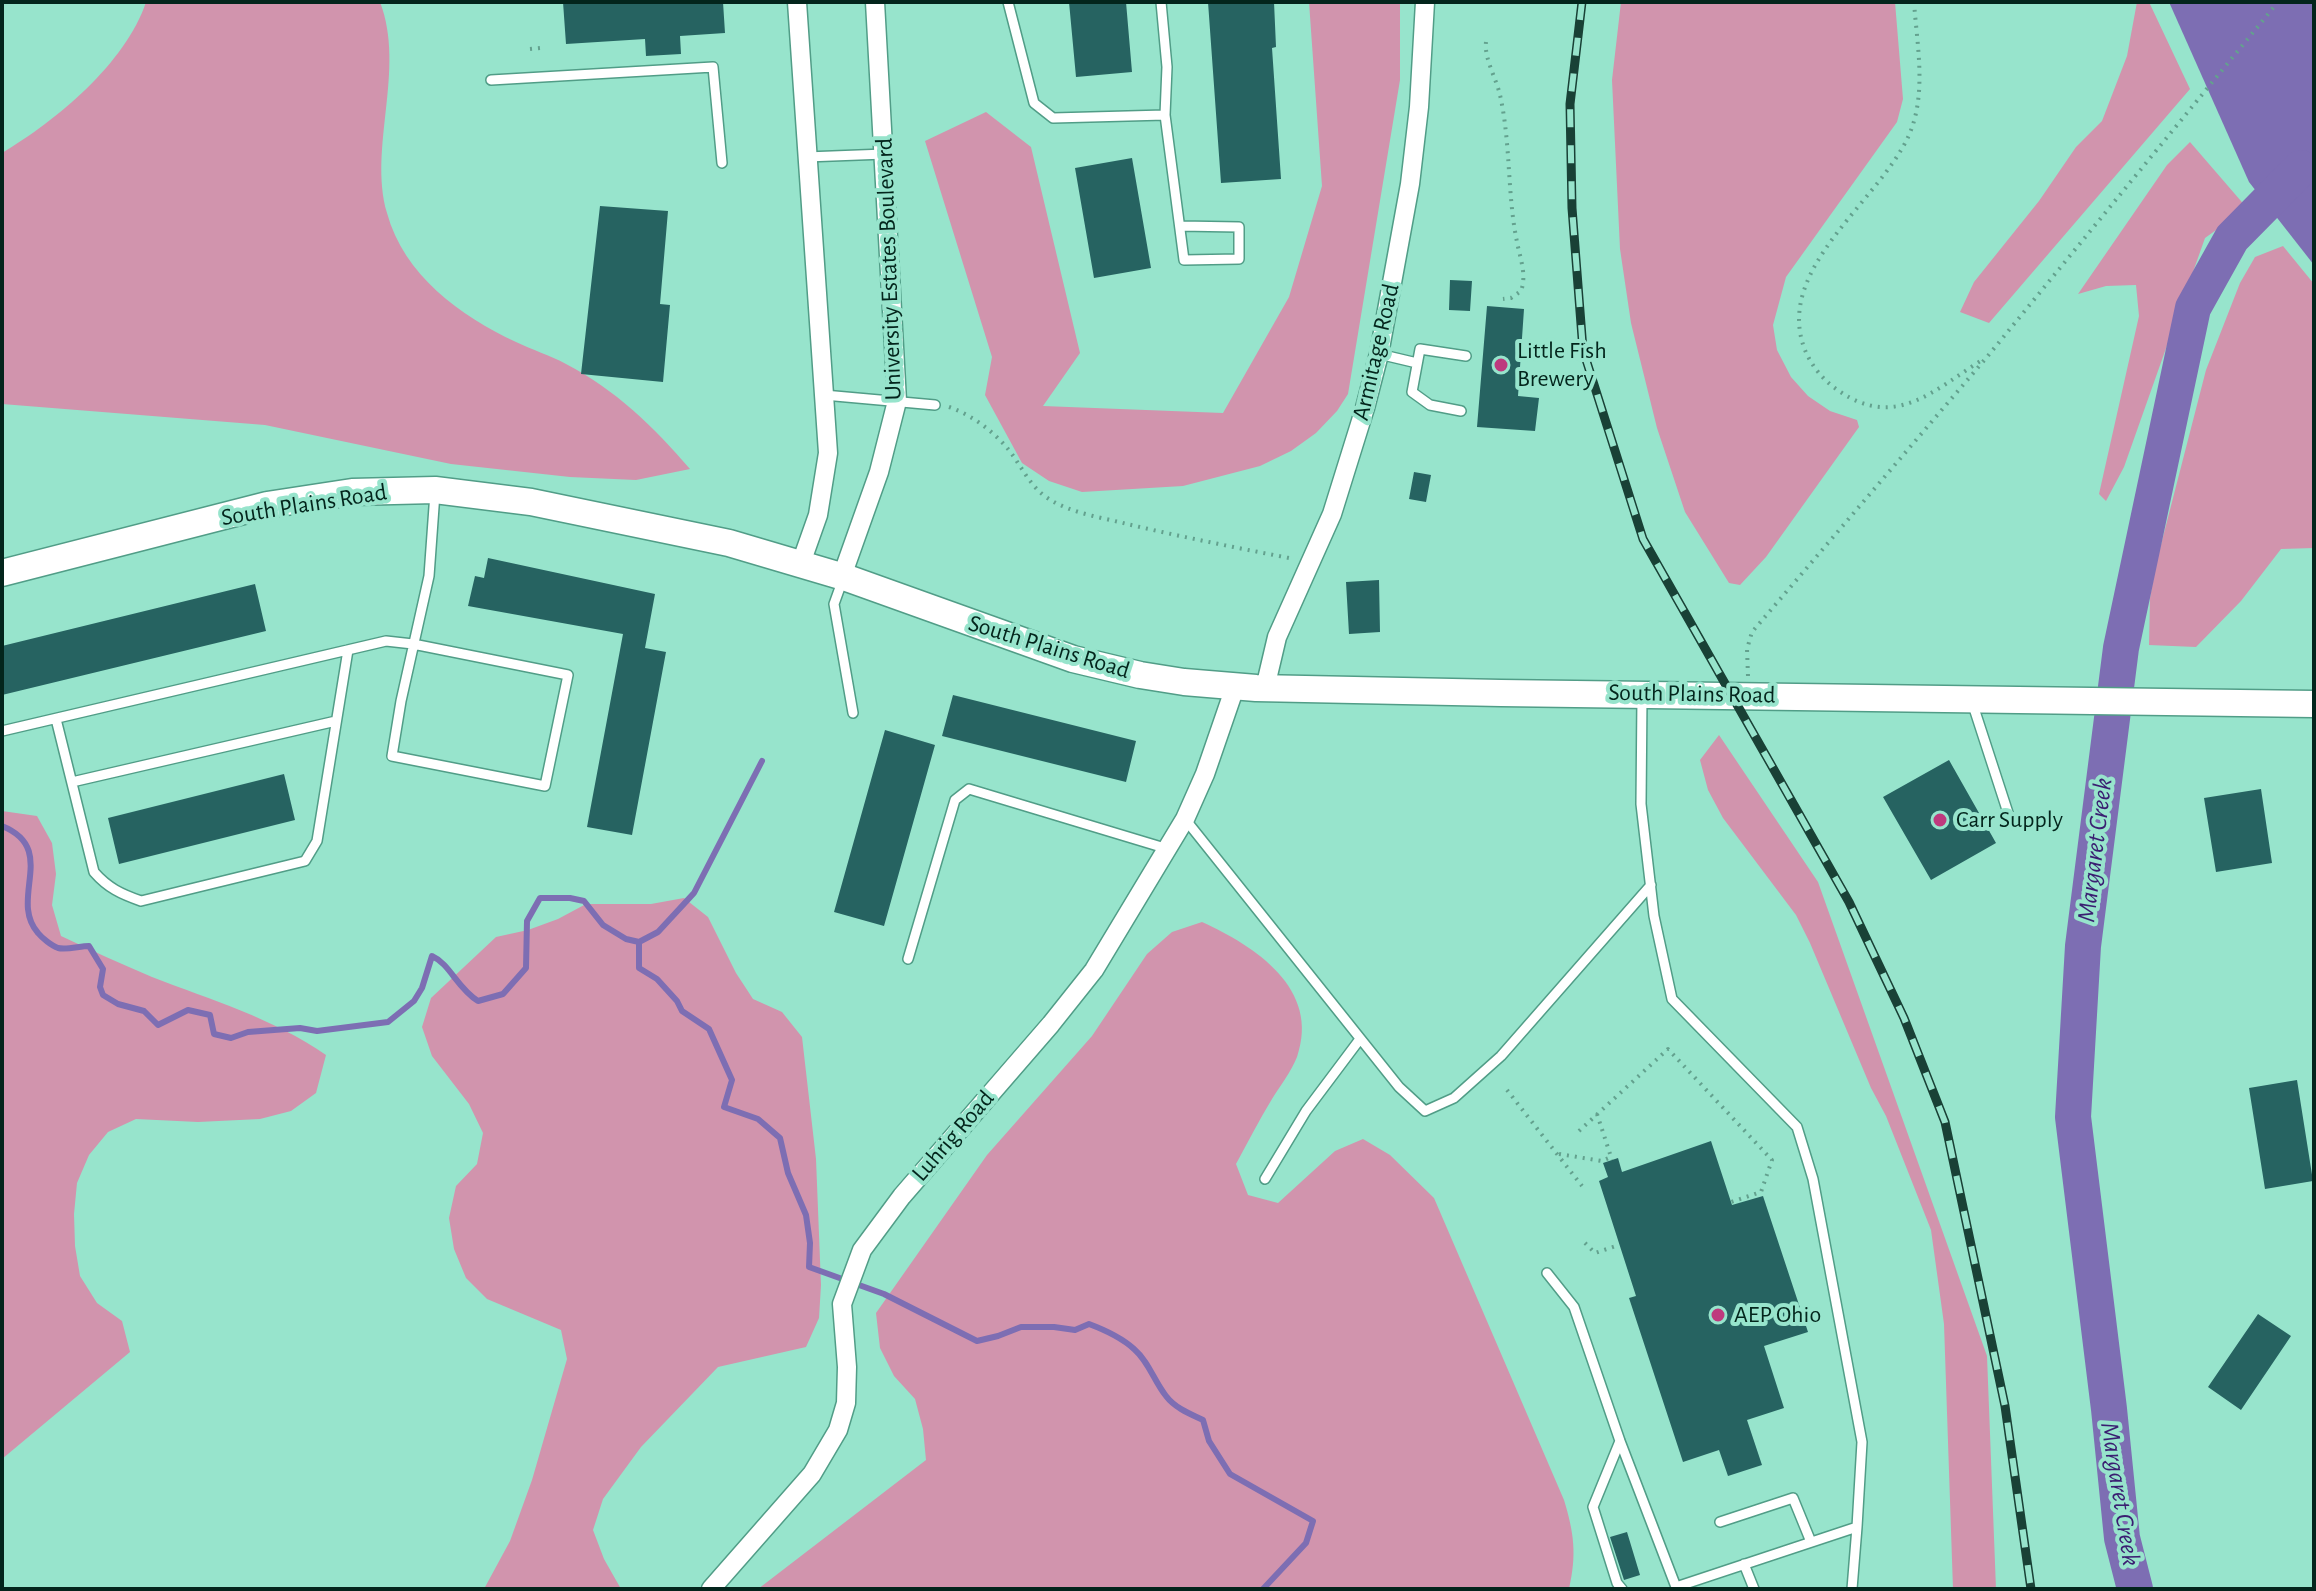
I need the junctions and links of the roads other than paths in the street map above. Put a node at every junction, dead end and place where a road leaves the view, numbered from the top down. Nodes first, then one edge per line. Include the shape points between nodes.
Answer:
1 (797, 2) edge
2 (875, 2) edge
3 (1008, 2) edge
4 (1161, 2) edge
5 (1425, 2) edge
6 (491, 80) dead end
7 (1165, 115) junction
8 (885, 154) junction
9 (806, 157) junction
10 (722, 163) dead end
11 (1180, 226) junction
12 (1379, 354) junction
13 (1466, 356) dead end
14 (1417, 363) junction
15 (824, 395) junction
16 (897, 401) junction
17 (935, 405) road end
18 (1461, 411) dead end
19 (435, 490) junction
20 (801, 563) junction
21 (2, 573) edge
22 (843, 577) junction
23 (413, 644) junction
24 (348, 650) junction
25 (1235, 687) junction
26 (1265, 688) junction
27 (1642, 693) junction
28 (1971, 699) junction
29 (2314, 704) edge
30 (853, 713) dead end
31 (56, 719) junction
32 (336, 721) junction
33 (2, 731) edge
34 (72, 782) junction
35 (1185, 819) junction
36 (2011, 822) dead end
37 (1168, 849) junction
38 (1651, 885) junction
39 (908, 959) dead end
40 (1360, 1039) junction
41 (1265, 1179) dead end
42 (1547, 1273) dead end
43 (1620, 1441) junction
44 (1720, 1522) dead end
45 (1857, 1527) junction
46 (1811, 1542) junction
47 (1744, 1564) junction
48 (1698, 1585) edge
49 (1675, 1588) edge
50 (711, 1589) edge
51 (1622, 1589) edge
52 (1754, 1589) edge
53 (1852, 1589) edge

1 - 9 street
2 - 8 street, University Estates Boulevard
3 - 7 lane via 1034,103 1045,115
4 - 7 lane
5 - 12 street, Armitage Road via 1410,184
6 - 10 lane via 713,67
7 - 11 lane
8 - 9 lane
8 - 16 street, University Estates Boulevard
9 - 15 street
11 - 11 lane via 1184,260 1239,259 1239,227
12 - 14 lane
12 - 26 street, Armitage Road via 1332,514 1277,637
13 - 14 lane via 1420,349
14 - 18 lane via 1412,392 1430,405
15 - 16 lane
15 - 20 street via 828,453 818,515
16 - 17 lane
16 - 22 street, University Estates Boulevard
19 - 20 main road, South Plains Road via 531,502 662,528
19 - 21 main road, South Plains Road via 352,492 267,505
19 - 23 lane via 429,576
20 - 22 main road, South Plains Road
22 - 25 main road, South Plains Road via 1073,659 1140,675
22 - 30 lane via 834,604
23 - 23 lane via 392,756 545,786 568,675
23 - 24 lane via 386,641
24 - 31 lane
24 - 32 lane
25 - 26 main road, South Plains Road
25 - 35 street, Luhrig Road
26 - 27 main road, South Plains Road
27 - 28 main road, South Plains Road
27 - 38 lane via 1641,804
28 - 29 main road, South Plains Road
28 - 36 lane
31 - 33 lane
31 - 34 lane
32 - 34 lane
32 - 34 lane via 317,841 305,861 141,901 119,894 94,872
35 - 37 street, Luhrig Road
35 - 40 lane
37 - 39 lane via 969,789 955,800
37 - 50 street, Luhrig Road via 1094,970 862,1250 842,1304 846,1403 838,1430 812,1474
38 - 40 lane via 1501,1056 1454,1098 1425,1111
38 - 45 lane via 1672,999 1797,1127 1809,1163 1862,1442
40 - 41 lane via 1306,1111
42 - 43 lane via 1574,1307
43 - 49 lane
43 - 51 lane via 1593,1507
44 - 46 lane via 1793,1498
45 - 46 lane
45 - 53 lane
46 - 47 lane
47 - 48 lane
47 - 52 lane
48 - 49 lane

